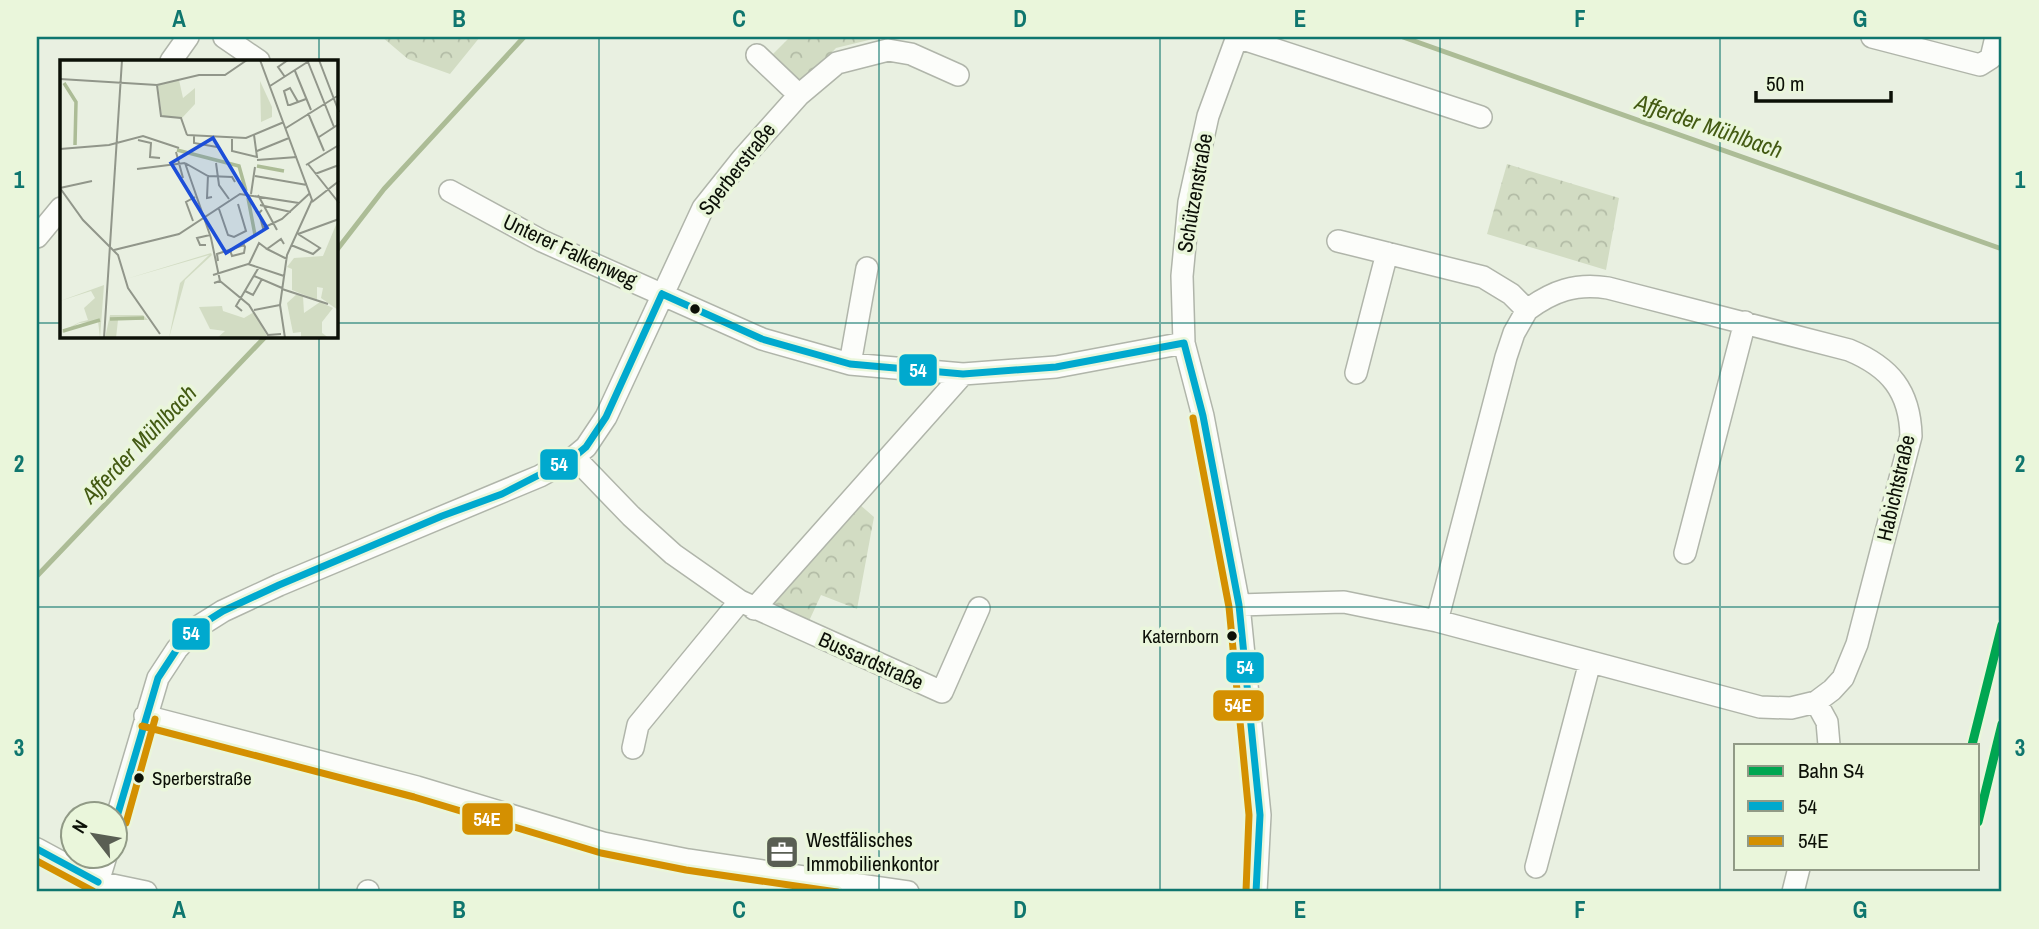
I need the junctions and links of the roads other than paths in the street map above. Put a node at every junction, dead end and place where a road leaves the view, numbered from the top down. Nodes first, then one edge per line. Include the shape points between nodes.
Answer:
1 (188, 37) edge
2 (224, 37) edge
3 (1237, 37) edge
4 (1872, 37) edge
5 (1996, 37) edge
6 (757, 55) dead end
7 (172, 60) edge
8 (258, 60) edge
9 (958, 75) dead end
10 (799, 95) junction
11 (1481, 117) dead end
12 (450, 191) dead end
13 (60, 209) edge
14 (37, 237) edge
15 (1338, 241) dead end
16 (1387, 253) junction
17 (867, 268) dead end
18 (662, 294) junction
19 (1527, 310) junction
20 (1745, 322) junction
21 (1184, 343) junction
22 (850, 364) junction
23 (1356, 373) dead end
24 (963, 374) junction
25 (575, 457) junction
26 (1685, 554) dead end
27 (747, 605) junction
28 (1239, 605) junction
29 (979, 608) dead end
30 (1437, 621) junction
31 (1590, 662) junction
32 (1816, 702) junction
33 (145, 716) junction
34 (1829, 744) edge
35 (633, 748) dead end
36 (122, 800) edge
37 (37, 849) edge
38 (1536, 867) dead end
39 (101, 870) edge
40 (1798, 870) edge
41 (808, 886) edge
42 (96, 887) edge
43 (146, 892) edge
44 (908, 892) edge
45 (1256, 892) edge
46 (1793, 892) edge

1 - 7 street
2 - 8 street
3 - 11 street, Schützenstraße
3 - 21 street, Schützenstraße via 1209,116 1189,202 1182,276
4 - 5 street via 1980,65 1991,58
6 - 10 street
9 - 10 street, Sperberstraße via 911,54 888,50 837,64
10 - 18 street, Sperberstraße via 703,208
12 - 18 street, Unterer Falkenweg via 542,242
13 - 14 street
15 - 16 street
16 - 19 street via 1483,277 1505,289
16 - 23 street
17 - 22 street
18 - 22 street, Unterer Falkenweg via 762,339
18 - 25 street, Sperberstraße via 606,417
19 - 20 street, Habichtstraße via 1558,291 1590,285
19 - 30 street via 1506,357
20 - 26 street
20 - 32 street, Habichtstraße via 1867,357 1894,379 1911,416 1912,436 1851,661 1843,678
21 - 24 street, Unterer Falkenweg via 1056,367
21 - 28 street, Schützenstraße via 1203,416
22 - 24 street, Unterer Falkenweg
24 - 27 street
25 - 27 street, Bussardstraße via 673,554
25 - 33 street, Sperberstraße via 502,494 223,611 196,628 177,649 158,678
27 - 29 street, Bussardstraße via 942,692
27 - 35 street via 638,725
28 - 30 street via 1344,602
28 - 45 street, Schützenstraße via 1260,815
30 - 31 street
31 - 32 street via 1760,707 1791,708
31 - 38 street
32 - 34 street via 1826,722
33 - 36 street, Sperberstraße
33 - 41 street via 417,787 603,843
37 - 42 street
39 - 42 street
40 - 46 street
41 - 44 street
42 - 43 street

